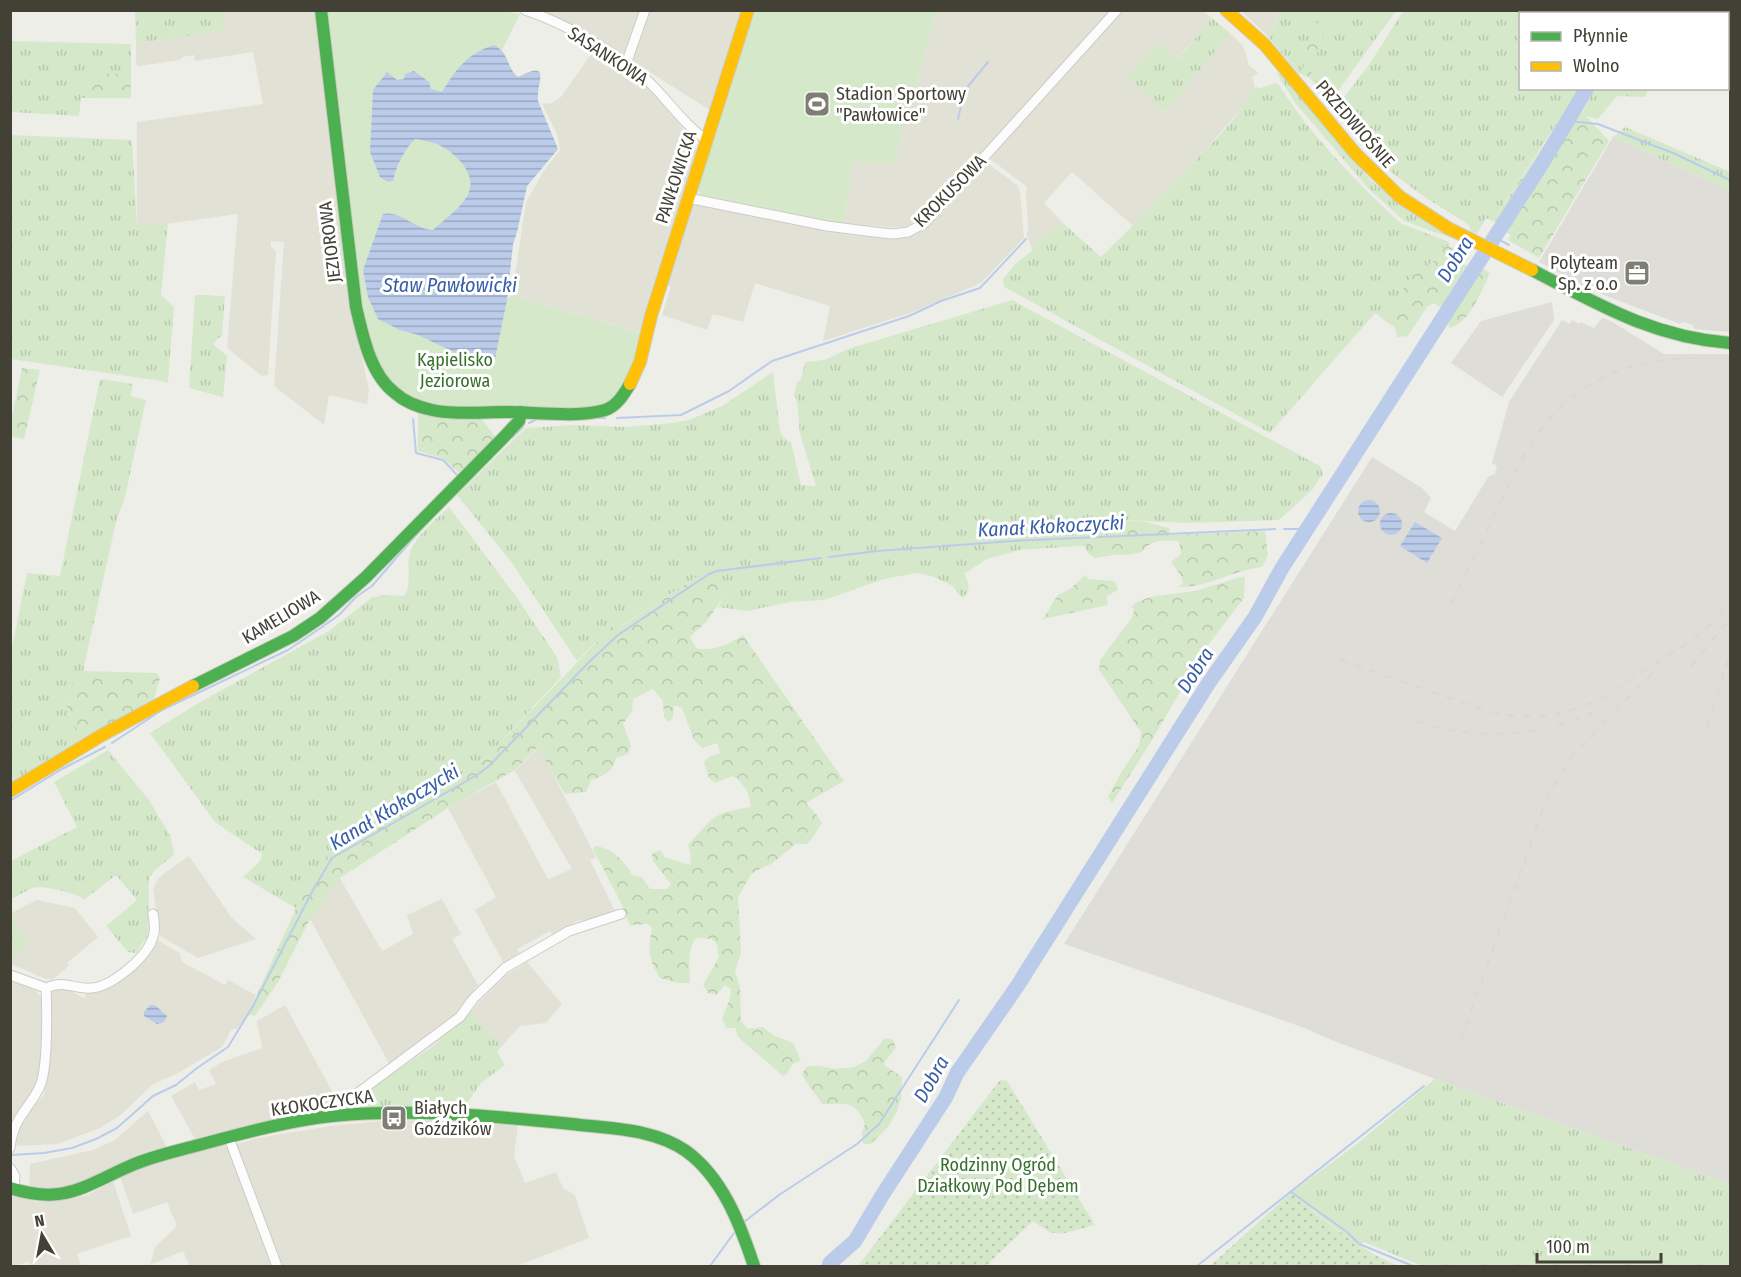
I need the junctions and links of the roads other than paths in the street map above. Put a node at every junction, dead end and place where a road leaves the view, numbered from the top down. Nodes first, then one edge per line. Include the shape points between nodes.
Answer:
1 (321, 10) edge
2 (525, 10) edge
3 (645, 10) edge
4 (748, 10) edge
5 (1117, 10) edge
6 (1226, 10) edge
7 (626, 64) junction
8 (707, 140) junction
9 (688, 198) junction
10 (1731, 343) edge
11 (641, 354) joint
12 (521, 412) junction
13 (10, 791) edge
14 (153, 914) dead end
15 (621, 914) dead end
16 (10, 975) edge
17 (46, 988) junction
18 (339, 1116) junction
19 (229, 1138) junction
20 (10, 1148) edge
21 (10, 1168) edge
22 (12, 1189) edge
23 (277, 1266) edge
24 (754, 1266) edge

1 - 12 street, JEZIOROWA via 356,307 382,379 410,403 433,411
2 - 7 street, SASANKOWA via 573,31
3 - 7 street
4 - 8 street, PAWŁOWICKA
5 - 9 street, KROKUSOWA via 931,216 909,232 853,230
6 - 10 street, PRZEDWIOŚNIE via 1270,51 1355,154 1409,205 1621,315 1698,340
7 - 8 street, SASANKOWA
8 - 9 street, PAWŁOWICKA
9 - 11 street, PAWŁOWICKA
11 - 12 street, JEZIOROWA via 626,390 608,409
12 - 13 street, KAMELIOWA via 519,421 503,438 366,577 320,618 293,636 102,735
14 - 17 street via 154,935 149,947 118,976 94,988 58,983
15 - 18 street via 569,931 505,968 459,1017 343,1104
16 - 17 street
17 - 20 street via 41,1084 17,1121
18 - 19 street, KŁOKOCZYCKA
18 - 24 street, KŁOKOCZYCKA via 466,1113 629,1131 671,1142 713,1176
19 - 22 street, KŁOKOCZYCKA via 149,1159 75,1192 45,1196
19 - 23 street
21 - 22 street, KŁOKOCZYCKA via 15,1176

